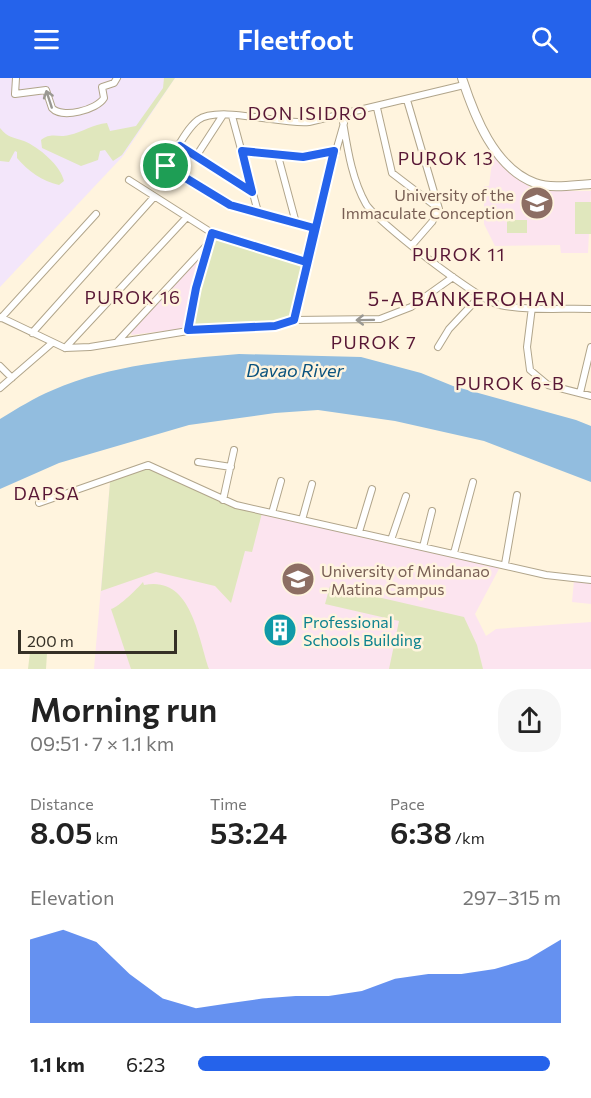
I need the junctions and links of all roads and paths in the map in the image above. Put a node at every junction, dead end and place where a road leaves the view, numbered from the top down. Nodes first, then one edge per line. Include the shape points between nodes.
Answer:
1 (16, 78) edge
2 (117, 78) edge
3 (463, 81) edge
4 (407, 100) junction
5 (377, 108) junction
6 (223, 115) junction
7 (232, 116) junction
8 (343, 119) junction
9 (180, 146) junction
10 (242, 151) junction
11 (334, 151) junction
12 (147, 154) dead end
13 (197, 155) junction
14 (278, 156) junction
15 (166, 166) junction
16 (129, 180) dead end
17 (591, 184) edge
18 (252, 192) junction
19 (154, 197) junction
20 (439, 209) junction
21 (258, 212) junction
22 (96, 214) dead end
23 (186, 218) junction
24 (296, 223) junction
25 (314, 228) junction
26 (212, 233) junction
27 (209, 243) junction
28 (412, 245) junction
29 (306, 262) junction
30 (453, 277) junction
31 (480, 296) junction
32 (532, 307) junction
33 (591, 309) edge
34 (1, 318) edge
35 (294, 320) junction
36 (188, 330) junction
37 (32, 333) junction
38 (118, 341) junction
39 (52, 344) junction
40 (438, 347) dead end
41 (591, 347) edge
42 (65, 348) junction
43 (590, 359) edge
44 (0, 366) edge
45 (12, 378) junction
46 (0, 388) edge
47 (580, 393) junction
48 (591, 396) edge
49 (234, 450) dead end
50 (198, 462) dead end
51 (231, 468) junction
52 (281, 481) dead end
53 (472, 482) dead end
54 (312, 484) dead end
55 (372, 489) dead end
56 (517, 495) dead end
57 (406, 496) dead end
58 (223, 500) junction
59 (39, 503) dead end
60 (432, 511) dead end
61 (272, 513) junction
62 (302, 520) junction
63 (359, 532) junction
64 (391, 540) junction
65 (423, 547) junction
66 (454, 553) junction
67 (505, 564) junction
68 (591, 580) edge

2 -> 1 street via 102,87 104,98 96,107 58,113 46,90 15,94
3 - 4 street
3 - 17 main road via 483,130 515,171 538,184
4 - 5 street
4 - 20 street
5 - 8 street
5 - 20 street via 392,173
6 - 7 street
6 - 9 street via 198,120
6 - 13 street
7 - 8 street via 295,124
7 - 10 street
8 - 11 street
8 - 28 street via 355,176 368,206
9 - 13 street
9 - 15 street
10 - 14 street
10 - 18 street
11 - 14 street via 303,157
11 - 25 street
12 - 15 street
13 - 18 street
14 - 24 street
15 - 21 street via 224,202
16 - 19 street
18 - 21 street
19 - 23 street
19 - 37 street
20 - 28 street
21 - 24 street
22 - 34 street
23 - 26 street
23 - 42 street
24 - 25 street
25 - 29 street
26 - 27 street
26 - 29 street
27 - 36 street
27 - 38 street
28 - 30 street
29 - 35 street
30 - 31 street
30 -> 35 street via 411,308 388,317 371,321
31 - 32 street via 500,306
31 - 40 street
32 - 33 street
32 - 47 street via 527,347 530,370 548,385
34 - 37 street
35 - 36 street via 275,326
36 - 38 street
37 - 39 street
38 - 42 street
39 - 42 street
39 - 45 street
41 - 43 street
43 - 47 street
44 - 45 street
45 - 46 street
47 - 48 street
49 - 51 street
50 - 51 street
51 - 58 street
52 - 61 street
53 - 66 street
54 - 62 street
55 - 63 street
56 - 67 street
57 - 64 street
58 - 59 street via 148,465
58 - 61 street
60 - 65 street
61 - 62 street
62 - 63 street
63 - 64 street
64 - 65 street
65 - 66 street
66 - 67 street
67 - 68 street

